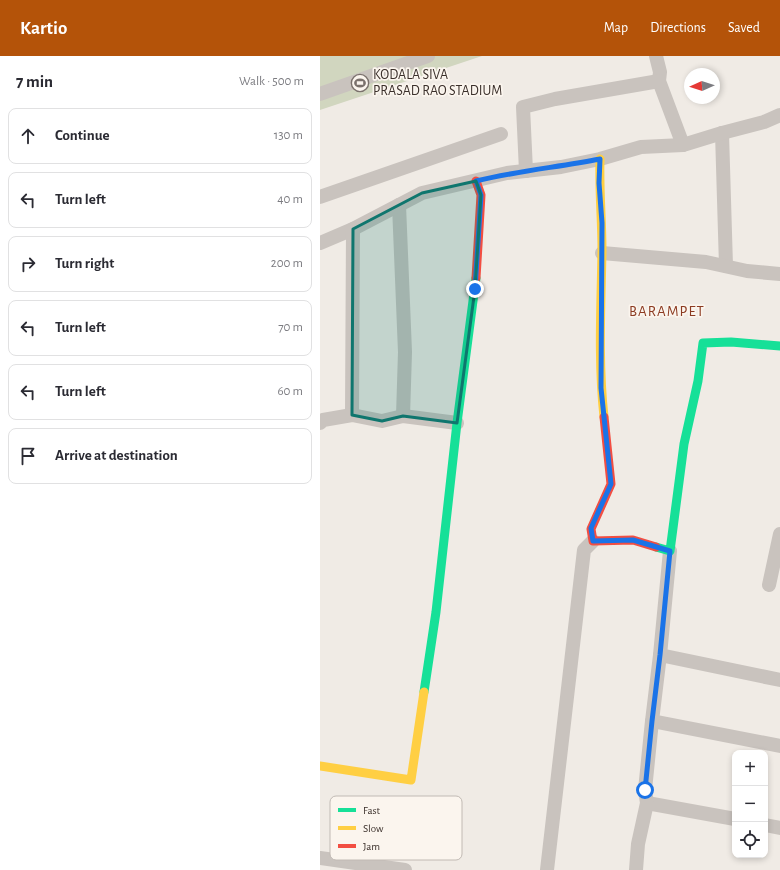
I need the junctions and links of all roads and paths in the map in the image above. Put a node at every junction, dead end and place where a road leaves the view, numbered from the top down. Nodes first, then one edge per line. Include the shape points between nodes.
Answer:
1 (428, 56) edge
2 (656, 56) edge
3 (660, 81) junction
4 (320, 94) edge
5 (780, 115) edge
6 (722, 132) junction
7 (501, 134) dead end
8 (683, 145) junction
9 (600, 159) junction
10 (526, 171) junction
11 (476, 181) junction
12 (320, 198) edge
13 (399, 205) junction
14 (353, 229) junction
15 (320, 243) edge
16 (602, 253) junction
17 (726, 266) junction
18 (780, 274) edge
19 (780, 346) edge
20 (352, 415) junction
21 (402, 416) junction
22 (320, 423) edge
23 (457, 423) junction
24 (780, 534) edge
25 (593, 541) junction
26 (670, 551) junction
27 (768, 585) dead end
28 (660, 655) junction
29 (780, 680) edge
30 (652, 721) junction
31 (780, 746) edge
32 (320, 766) edge
33 (647, 803) junction
34 (732, 819) edge
35 (768, 826) edge
36 (780, 828) edge
37 (320, 858) edge
38 (330, 859) edge
39 (334, 860) edge
40 (405, 870) edge
41 (547, 870) edge
42 (636, 870) edge

1 - 4 street
2 - 3 street
3 - 8 street
3 - 10 street via 522,107
5 - 6 street via 764,122
6 - 8 street
6 - 17 street
7 - 12 street
8 - 9 street via 641,147
9 - 10 street
9 - 16 street
10 - 11 street
11 - 13 street via 422,193
11 - 23 street via 481,195 475,289
13 - 14 street
13 - 21 street via 405,352
14 - 15 street
14 - 20 street
16 - 17 street
16 - 25 street via 601,388 611,484 591,528
17 - 18 street
19 - 26 street via 731,342 703,343 698,381 684,444
20 - 21 street via 382,421
20 - 22 street via 323,420
21 - 23 street
23 - 32 street via 436,612 411,780
24 - 27 street
25 - 26 street via 633,540
25 - 41 street via 584,550
26 - 28 street
28 - 29 street
28 - 30 street
30 - 31 street
30 - 33 street via 645,790
33 - 34 street
33 - 42 street via 638,844
35 - 36 street
37 - 38 street
39 - 40 street

